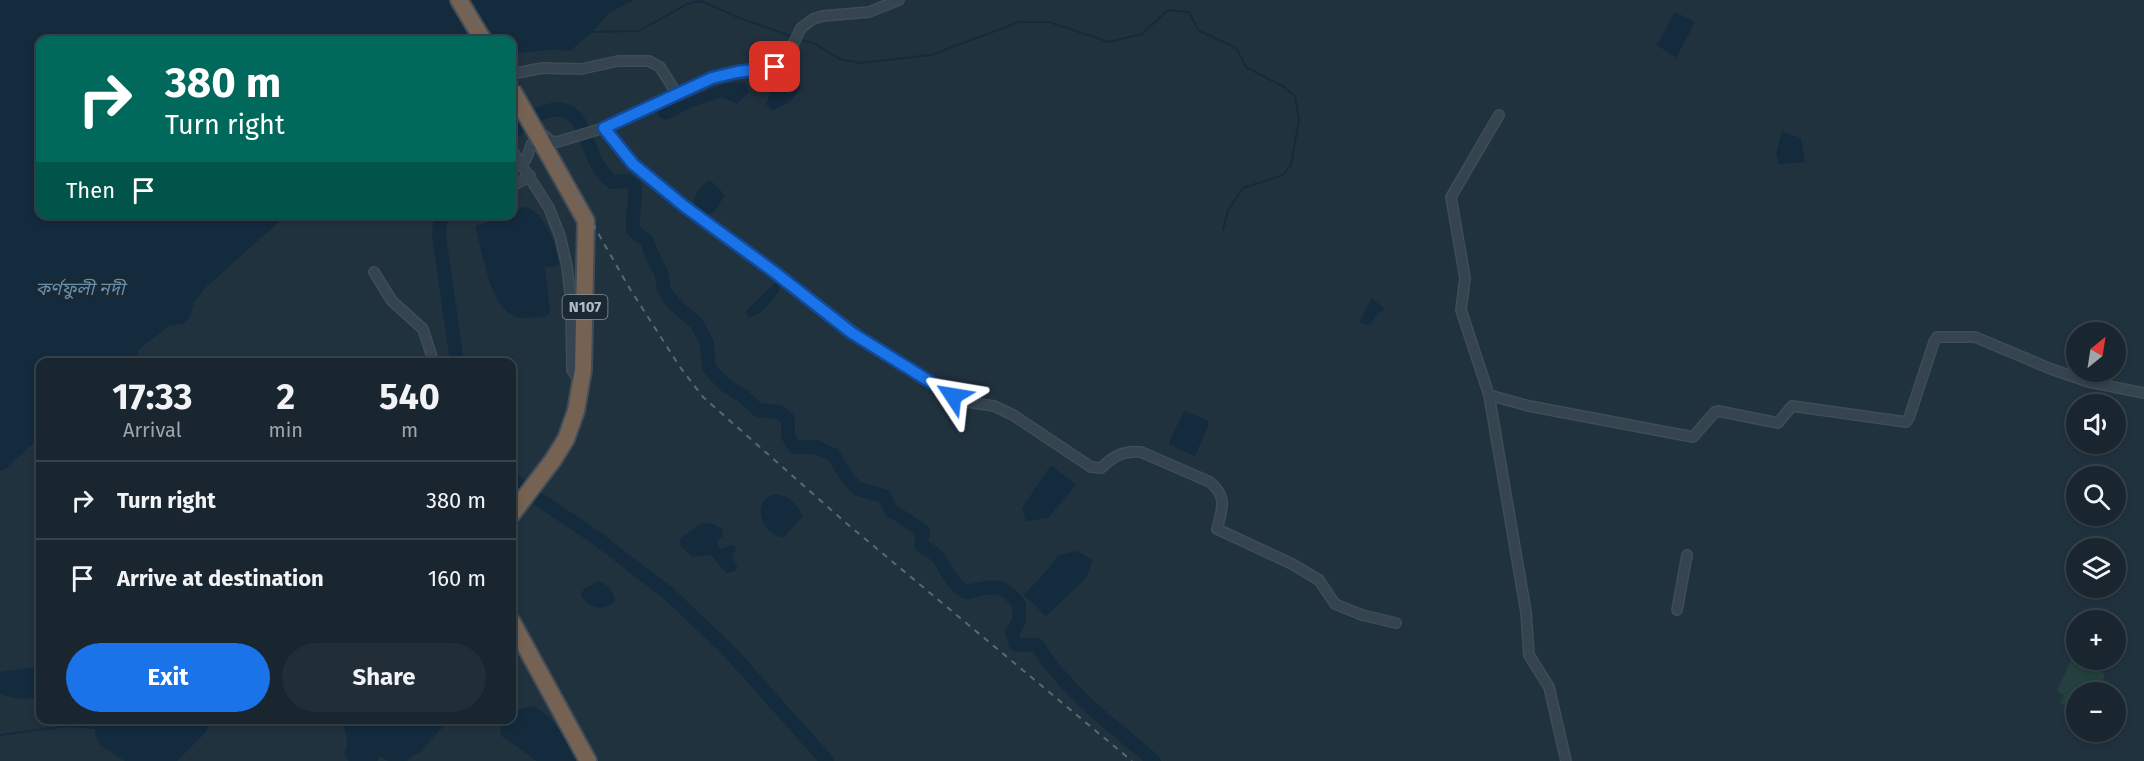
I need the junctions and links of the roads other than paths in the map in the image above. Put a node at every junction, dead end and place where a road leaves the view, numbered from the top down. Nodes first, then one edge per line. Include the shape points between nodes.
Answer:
1 (459, 0) edge
2 (898, 0) edge
3 (481, 36) edge
4 (516, 73) edge
5 (677, 94) junction
6 (516, 97) edge
7 (1498, 115) dead end
8 (604, 128) junction
9 (516, 156) edge
10 (522, 164) junction
11 (530, 176) junction
12 (516, 184) edge
13 (374, 272) dead end
14 (432, 358) edge
15 (582, 384) junction
16 (2144, 393) edge
17 (1489, 395) junction
18 (516, 508) edge
19 (1687, 555) dead end
20 (1677, 610) dead end
21 (1396, 623) dead end
22 (516, 629) edge
23 (588, 761) edge
24 (1566, 761) edge

1 - 3 highway
2 - 5 street via 870,12 823,16 807,22 789,53 775,67 723,75
4 - 5 street via 649,61 660,67
5 - 8 street
6 - 15 highway, N107, bridge via 586,221
7 - 17 street via 1451,197 1465,278 1461,310
8 - 10 street via 556,142 544,135 537,138 530,144
8 - 21 street via 633,164 658,186 874,347 962,401 994,406 1013,415 1091,467 1101,468 1125,452 1141,452 1210,482 1222,501 1217,529 1319,580 1335,604
9 - 10 street
10 - 11 street
11 - 12 street
11 - 15 street via 554,219 563,248 571,302 572,370
13 - 14 street via 392,301 423,329
15 - 18 highway, N107 via 561,449
16 - 17 street via 2089,382 1975,337 1956,336 1937,337 1934,342 1906,422 1792,406 1778,423 1718,411 1693,437
17 - 24 street via 1526,612 1529,655 1549,687
19 - 20 street
22 - 23 highway

